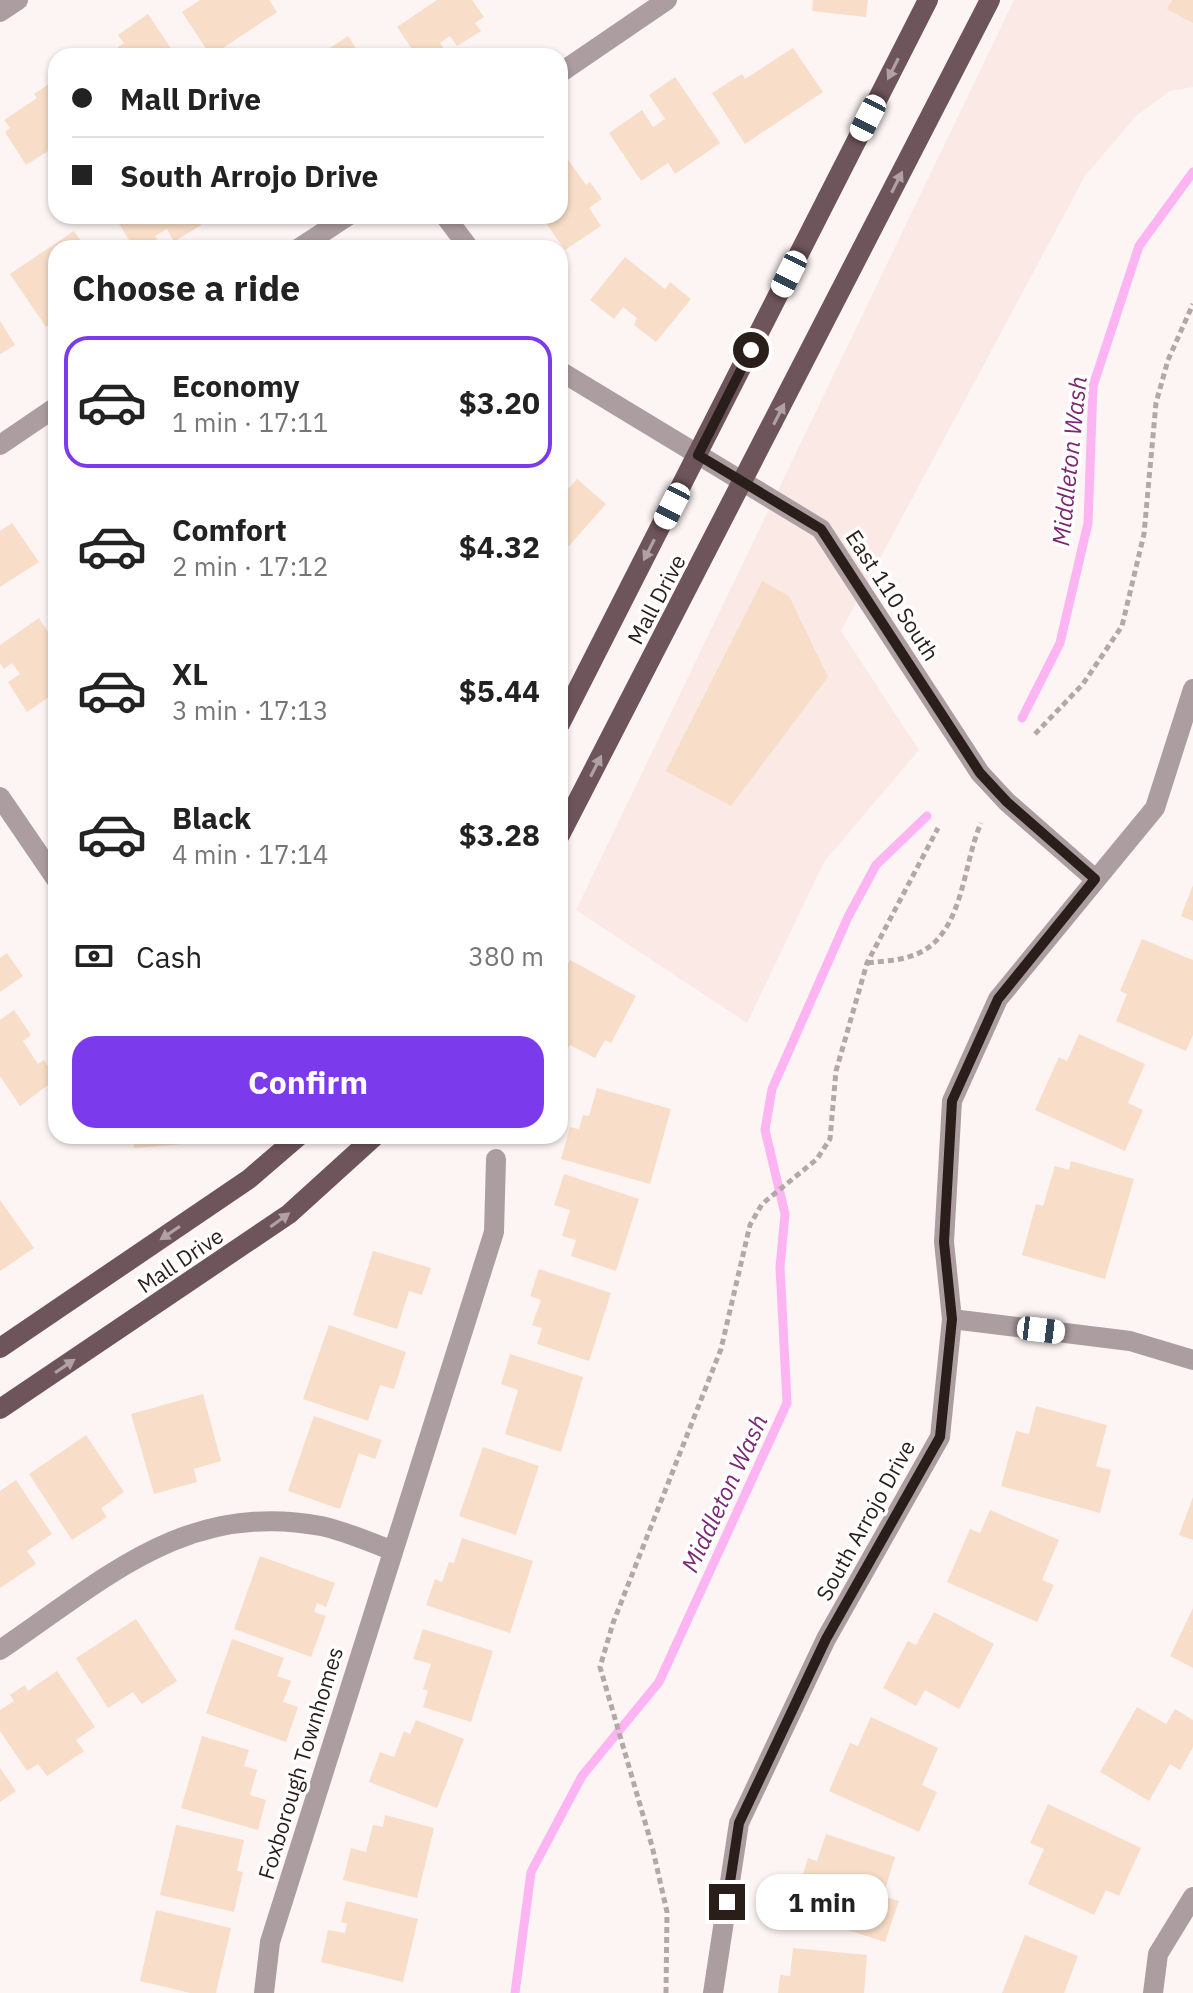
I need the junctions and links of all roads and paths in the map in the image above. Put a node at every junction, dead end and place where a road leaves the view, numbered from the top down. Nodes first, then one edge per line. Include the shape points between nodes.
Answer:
1 (18, 0) edge
2 (667, 0) edge
3 (928, 0) edge
4 (990, 0) edge
5 (0, 12) edge
6 (568, 68) edge
7 (336, 224) edge
8 (311, 240) edge
9 (1193, 304) edge
10 (568, 376) edge
11 (48, 412) edge
12 (0, 445) edge
13 (698, 455) junction
14 (743, 483) junction
15 (1193, 689) edge
16 (568, 708) edge
17 (1035, 734) dead end
18 (0, 797) edge
19 (568, 820) edge
20 (981, 823) dead end
21 (938, 828) dead end
22 (48, 867) edge
23 (1095, 879) junction
24 (867, 963) junction
25 (290, 1144) edge
26 (366, 1144) edge
27 (496, 1159) dead end
28 (952, 1319) junction
29 (0, 1348) edge
30 (1193, 1360) edge
31 (0, 1409) edge
32 (391, 1550) junction
33 (0, 1650) edge
34 (1193, 1897) edge
35 (264, 1993) edge
36 (666, 1993) edge
37 (713, 1993) edge
38 (1153, 1993) edge

1 - 5 street
2 - 6 street
3 -> 13 main road, Mall Drive
14 -> 4 main road, Mall Drive
7 - 8 street
9 - 17 path via 1156,403 1144,534 1122,626 1083,684
10 - 13 street, East 110 South
11 - 12 street
13 - 14 street, East 110 South
13 -> 16 main road, Mall Drive
19 -> 14 main road, Mall Drive
14 - 23 street, East 110 South via 821,529 980,773
15 - 23 street, South Arrojo Drive via 1155,808
18 - 22 street
20 - 24 path via 949,925 913,956
21 - 24 path
23 - 28 street, South Arrojo Drive via 998,999 952,1101 944,1242
24 - 36 path via 836,1071 830,1139 817,1159 762,1204 750,1225 721,1349 600,1667 667,1912
25 -> 29 main road, Mall Drive via 249,1179
31 -> 26 main road, Mall Drive via 289,1214
27 - 32 street, Foxborough Townhomes via 494,1232
28 - 30 street via 1130,1341
28 - 37 street, South Arrojo Drive via 940,1437 826,1639 739,1823
32 - 33 street via 321,1526 231,1521 155,1546
32 - 35 street, Foxborough Townhomes via 270,1942
34 - 38 street via 1158,1954

